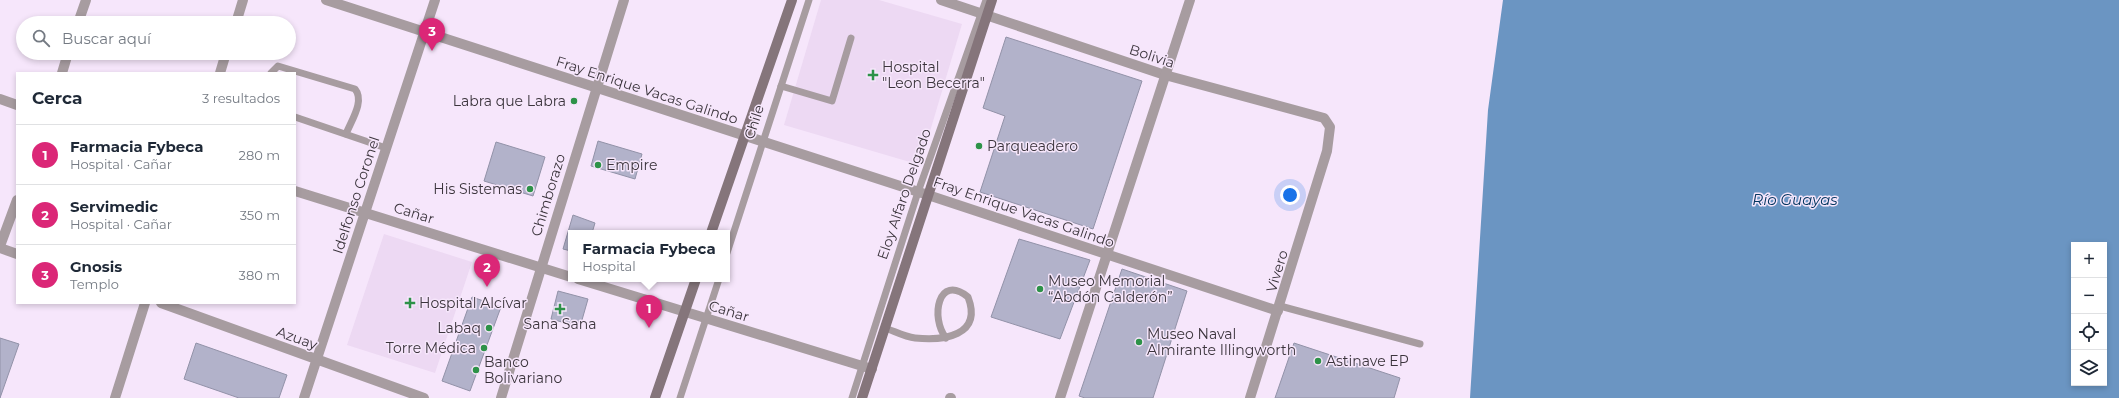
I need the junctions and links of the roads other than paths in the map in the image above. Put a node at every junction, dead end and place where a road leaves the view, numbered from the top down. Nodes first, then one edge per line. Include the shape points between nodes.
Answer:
1 (86, 0) edge
2 (244, 0) edge
3 (326, 0) edge
4 (435, 0) edge
5 (624, 0) edge
6 (792, 0) edge
7 (809, 0) edge
8 (941, 0) edge
9 (986, 0) edge
10 (992, 0) edge
11 (1190, 0) edge
12 (984, 13) junction
13 (80, 16) edge
14 (238, 16) edge
15 (424, 32) junction
16 (851, 38) dead end
17 (66, 60) edge
18 (224, 60) edge
19 (62, 72) edge
20 (220, 72) edge
21 (272, 72) edge
22 (1165, 75) junction
23 (781, 86) junction
24 (595, 87) junction
25 (0, 99) edge
26 (16, 105) edge
27 (296, 117) edge
28 (346, 134) junction
29 (745, 136) junction
30 (763, 142) junction
31 (386, 148) junction
32 (1327, 151) joint
33 (296, 191) edge
34 (918, 192) junction
35 (928, 195) junction
36 (16, 203) edge
37 (365, 213) junction
38 (713, 230) edge
39 (730, 244) edge
40 (0, 247) edge
41 (16, 254) edge
42 (1106, 255) junction
43 (540, 267) junction
44 (568, 276) edge
45 (588, 282) edge
46 (695, 282) edge
47 (718, 282) edge
48 (145, 304) edge
49 (164, 304) edge
50 (1279, 309) junction
51 (684, 312) junction
52 (706, 319) junction
53 (885, 328) junction
54 (946, 338) junction
55 (1420, 344) dead end
56 (317, 360) junction
57 (867, 367) junction
58 (115, 398) edge
59 (304, 398) edge
60 (424, 398) edge
61 (501, 398) edge
62 (655, 398) edge
63 (680, 398) edge
64 (852, 398) edge
65 (862, 398) edge
66 (1060, 398) edge
67 (1250, 398) edge

1 - 13 street
2 - 14 street
3 - 15 street, Fray Enrique Vacas Galindo
4 - 15 street, Idelfonso Coronel
5 - 24 street, Chimborazo
6 - 29 main road, Chile
7 - 23 lane, Chile
8 - 12 street, Bolivia
9 - 12 lane, Eloy Alfaro Delgado
10 - 12 main road, Eloy Alfaro Delgado
11 - 22 street
12 - 22 street, Bolivia
12 - 34 lane, Eloy Alfaro Delgado
12 - 35 main road, Eloy Alfaro Delgado
15 - 24 street, Fray Enrique Vacas Galindo
15 - 31 street, Idelfonso Coronel
16 - 23 lane via 832,101
17 - 19 street
18 - 20 street
21 - 28 lane via 278,66 355,89 359,94 359,103
22 - 32 street, Bolivia via 1324,118 1330,128
22 - 42 street
23 - 30 lane, Chile
24 - 29 street, Fray Enrique Vacas Galindo
24 - 43 street, Chimborazo
25 - 26 street
27 - 28 lane
28 - 31 lane
29 - 30 street, Fray Enrique Vacas Galindo
29 - 38 main road, Chile
30 - 34 street, Fray Enrique Vacas Galindo
30 - 39 lane, Chile
31 - 37 street, Idelfonso Coronel
32 - 50 street, Vivero
33 - 37 street, Cañar
34 - 35 street, Fray Enrique Vacas Galindo
34 - 57 lane, Eloy Alfaro Delgado
35 - 42 street, Fray Enrique Vacas Galindo
35 - 53 main road, Eloy Alfaro Delgado
36 - 40 street
37 - 43 street, Cañar
37 - 56 street, Idelfonso Coronel
40 - 41 street
42 - 50 street, Fray Enrique Vacas Galindo
42 - 66 street
43 - 44 street, Cañar
43 - 61 street, Chimborazo
45 - 51 street, Cañar
46 - 51 main road
47 - 52 lane
48 - 58 street
49 - 56 street, Azuay
50 - 55 lane
50 - 67 street, Vivero
51 - 52 street, Cañar
51 - 62 main road
52 - 57 street, Cañar
52 - 63 lane
53 - 54 lane via 914,338
53 - 57 main road, Eloy Alfaro Delgado
54 - 54 lane via 957,336 965,330 969,320 968,297 958,291 945,292 940,300 937,316
56 - 59 street, Idelfonso Coronel
56 - 60 street, Azuay
57 - 64 lane, Eloy Alfaro Delgado
57 - 65 main road, Eloy Alfaro Delgado

